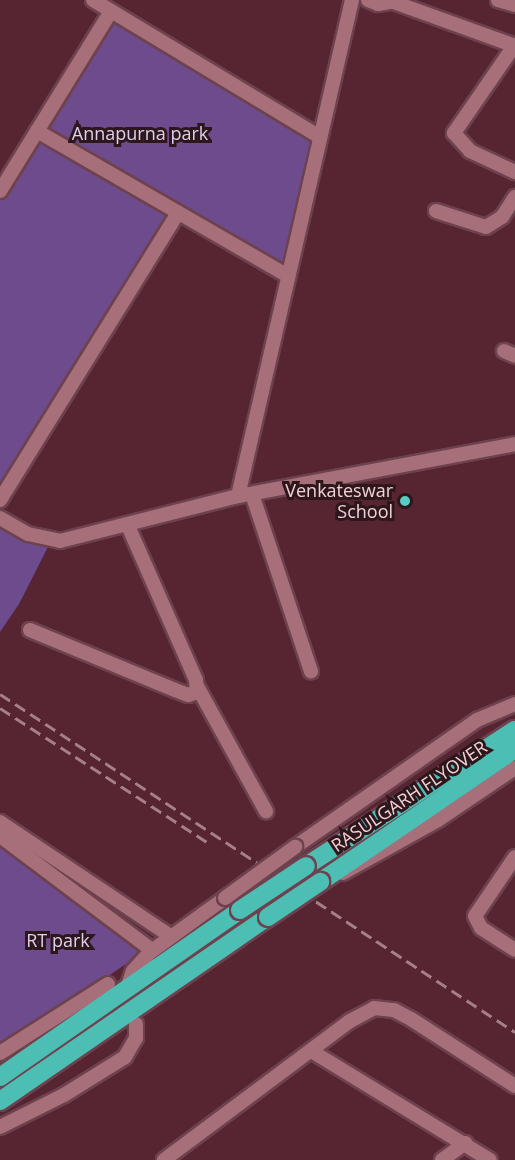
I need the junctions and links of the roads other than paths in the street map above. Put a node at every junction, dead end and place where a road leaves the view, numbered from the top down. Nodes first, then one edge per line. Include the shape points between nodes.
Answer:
1 (93, 0) edge
2 (352, 0) edge
3 (368, 0) edge
4 (498, 0) edge
5 (389, 1) edge
6 (515, 4) edge
7 (111, 11) junction
8 (515, 46) edge
9 (37, 131) junction
10 (320, 137) junction
11 (515, 172) edge
12 (0, 191) edge
13 (515, 197) edge
14 (436, 211) dead end
15 (178, 213) junction
16 (288, 276) junction
17 (515, 444) edge
18 (252, 494) junction
19 (238, 496) junction
20 (0, 500) edge
21 (0, 518) edge
22 (128, 526) junction
23 (30, 630) dead end
24 (311, 671) dead end
25 (198, 688) junction
26 (515, 704) edge
27 (515, 730) edge
28 (515, 749) edge
29 (515, 768) edge
30 (266, 811) dead end
31 (0, 822) edge
32 (2, 842) edge
33 (515, 857) edge
34 (323, 880) junction
35 (170, 936) junction
36 (153, 950) junction
37 (515, 950) edge
38 (108, 984) dead end
39 (128, 988) junction
40 (136, 1024) dead end
41 (313, 1052) junction
42 (0, 1053) edge
43 (0, 1077) edge
44 (515, 1086) edge
45 (0, 1101) edge
46 (0, 1127) edge
47 (465, 1143) junction
48 (168, 1159) edge
49 (442, 1160) edge
50 (490, 1160) edge

1 - 7 street
2 - 10 street
3 - 5 street via 378,4
4 - 6 street
5 - 8 street
7 - 9 street
7 - 10 street
8 - 11 street via 454,133 470,151
9 - 12 street
9 - 15 street
10 - 16 street
13 - 14 street via 502,217 486,227
15 - 16 street
15 - 20 street
16 - 19 street
17 - 18 street
18 - 19 street
18 - 24 street
19 - 22 street
21 - 22 street via 47,540
22 - 25 street
23 - 25 street via 182,692 193,695
25 - 30 street
26 - 35 street, bridge via 477,720
27 - 39 highway, RASULGARH FLYOVER, bridge
28 - 34 highway, RASULGARH FLYOVER
29 - 34 street via 374,859
31 - 35 street
32 - 36 street
33 - 37 street via 475,916 481,928
34 - 45 highway, RASULGARH FLYOVER, bridge
35 - 36 street
36 - 39 street via 133,971
38 - 42 street
39 - 43 highway, RASULGARH FLYOVER
40 - 46 street via 136,1038 125,1057 64,1095
41 - 44 street via 364,1012 394,1010
41 - 47 street
41 - 48 street
47 - 49 street
47 - 50 street

